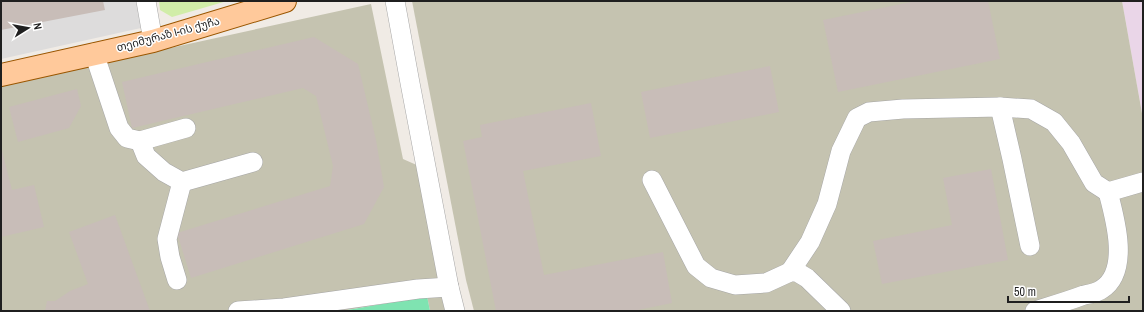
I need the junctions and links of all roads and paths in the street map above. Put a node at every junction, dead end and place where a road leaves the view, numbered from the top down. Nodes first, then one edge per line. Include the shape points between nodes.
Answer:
1 (146, 1) edge
2 (285, 1) edge
3 (395, 1) edge
4 (153, 41) junction
5 (94, 53) junction
6 (1, 75) edge
7 (1000, 107) junction
8 (186, 128) dead end
9 (140, 141) junction
10 (253, 162) dead end
11 (652, 180) dead end
12 (182, 182) junction
13 (1143, 182) edge
14 (1108, 192) junction
15 (1030, 246) dead end
16 (790, 272) junction
17 (177, 280) dead end
18 (449, 286) junction
19 (238, 310) edge
20 (455, 311) edge
21 (841, 311) edge
22 (1035, 311) edge

1 - 4 street
2 - 4 main road, თეიმურაზ I-ის ქუჩა
3 - 18 street
4 - 5 main road, თეიმურაზ I-ის ქუჩა
5 - 6 main road, თეიმურაზ I-ის ქუჩა
5 - 9 street via 119,128 127,138
7 - 14 street via 1031,109 1054,122 1071,143 1094,183
7 - 15 street
7 - 16 street via 903,109 869,112 857,118 841,151 827,204 810,242
8 - 9 street
9 - 12 street via 146,156 164,172
10 - 12 street
11 - 16 street via 696,266 711,278 735,285 766,283
12 - 17 street via 167,239
13 - 14 street
14 - 22 street via 1118,242 1117,266 1111,281 1101,290
16 - 21 street via 797,272 807,278
18 - 19 street via 284,308
18 - 20 street

